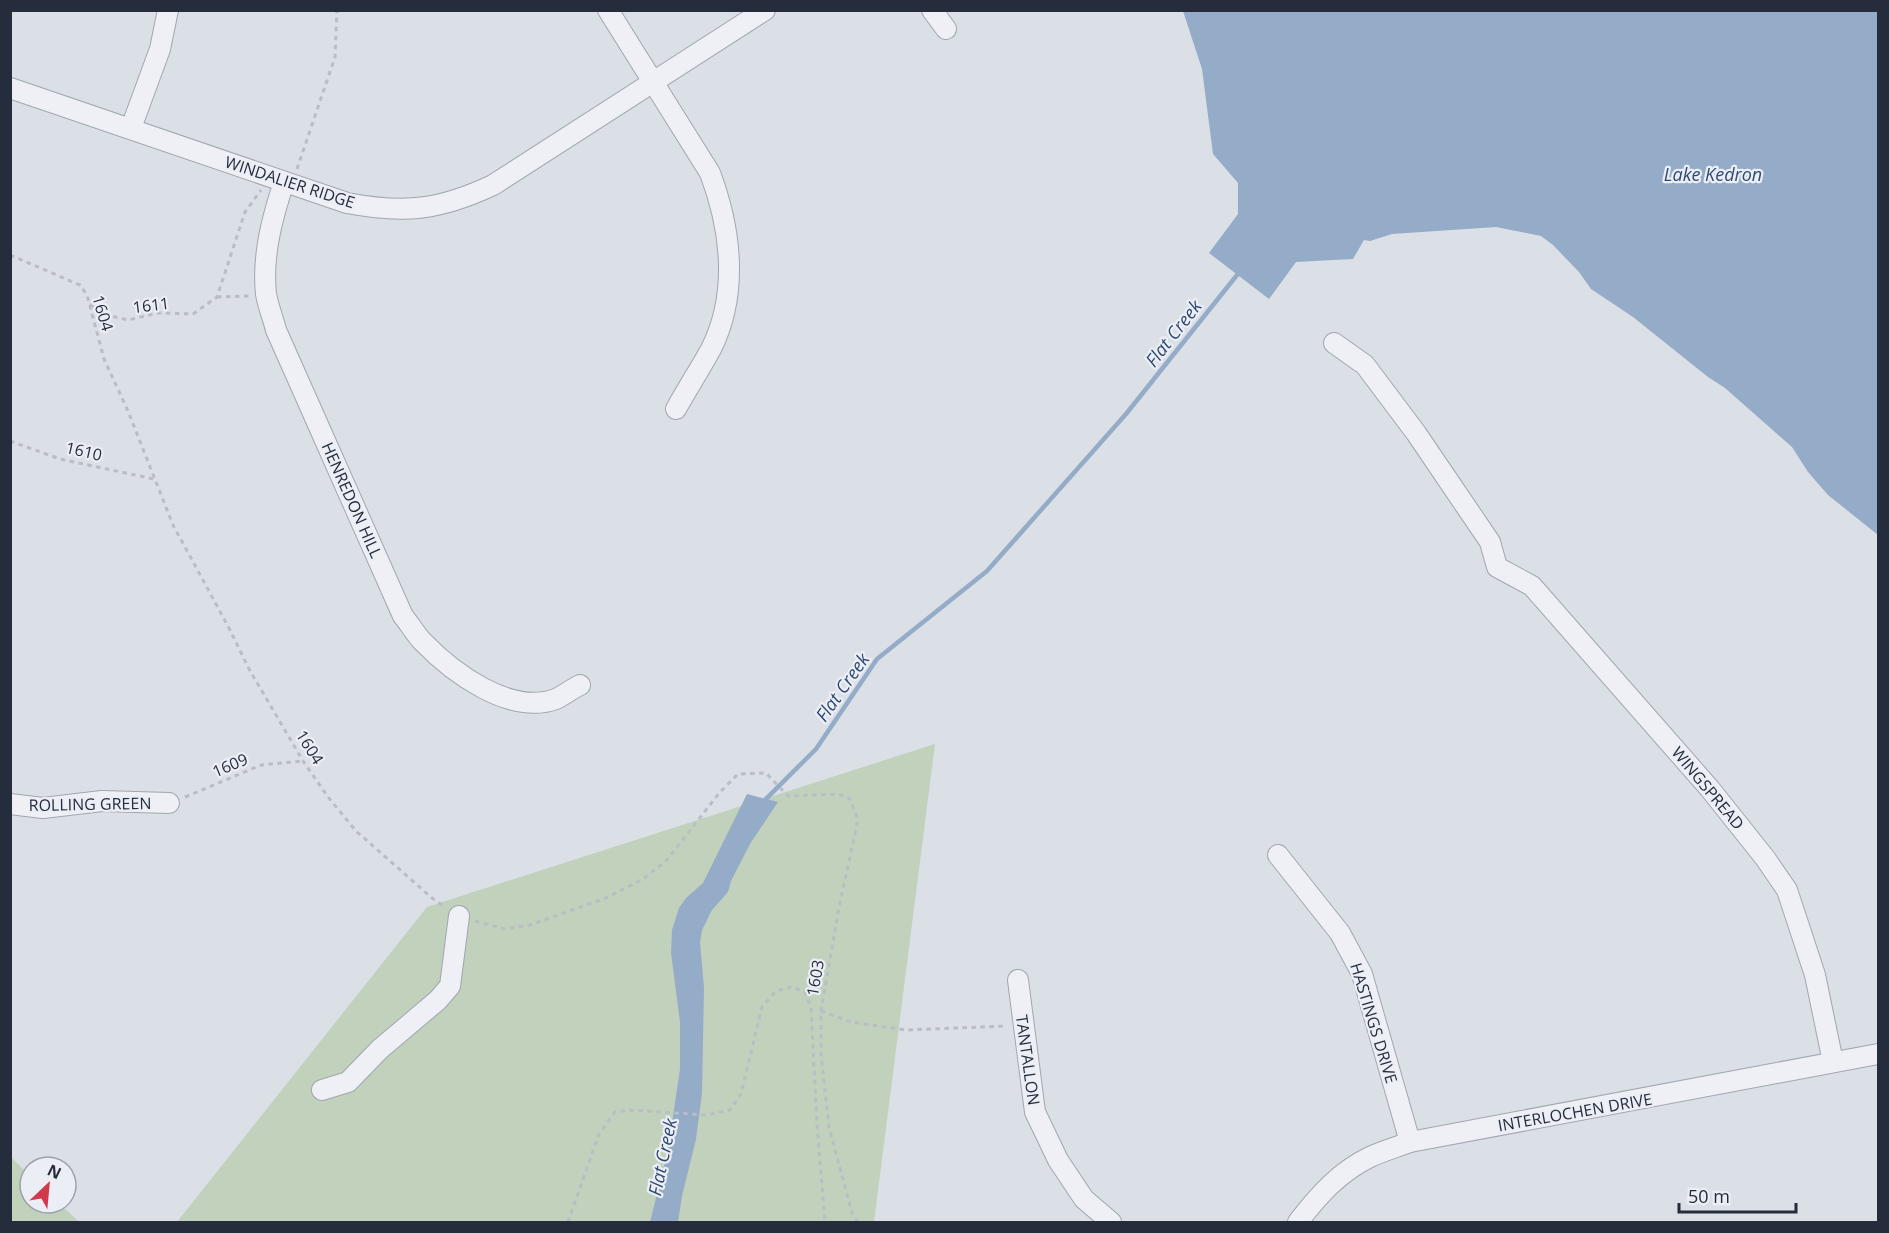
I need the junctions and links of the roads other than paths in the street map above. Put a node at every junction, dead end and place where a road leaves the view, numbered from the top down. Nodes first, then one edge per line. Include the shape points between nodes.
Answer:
1 (168, 10) edge
2 (608, 10) edge
3 (765, 10) edge
4 (932, 10) edge
5 (946, 29) dead end
6 (654, 82) junction
7 (10, 88) edge
8 (131, 128) junction
9 (287, 183) junction
10 (1334, 343) dead end
11 (676, 409) dead end
12 (580, 685) dead end
13 (169, 803) road end
14 (10, 804) edge
15 (1278, 855) dead end
16 (459, 916) road end
17 (1018, 980) dead end
18 (1878, 1054) edge
19 (1833, 1062) junction
20 (322, 1090) dead end
21 (1410, 1142) junction
22 (1111, 1222) edge
23 (1298, 1222) edge

1 - 8 street via 160,49
2 - 6 street
3 - 6 street, WINDALIER RIDGE
4 - 5 street
6 - 9 street, WINDALIER RIDGE via 493,185 452,203 400,210 372,208
6 - 11 street via 710,173 720,198 730,266 717,334
7 - 8 street, WINDALIER RIDGE
8 - 9 street, WINDALIER RIDGE
9 - 12 street, HENREDON HILL via 275,211 265,270 276,330 404,616 420,640 459,674 504,697 537,702 555,699
10 - 19 street, WINGSPREAD via 1365,365 1416,433 1490,543 1497,567 1532,586 1710,789 1765,858 1787,890 1815,975
13 - 14 street, ROLLING GREEN via 102,801 43,808
15 - 21 street, HASTINGS DRIVE via 1341,933 1354,958
16 - 20 street via 450,986 348,1082
17 - 22 street, TANTALLON via 1035,1112 1058,1160 1084,1199
18 - 19 street, INTERLOCHEN DRIVE
19 - 21 street, INTERLOCHEN DRIVE
21 - 23 street, INTERLOCHEN DRIVE via 1350,1168 1332,1182

